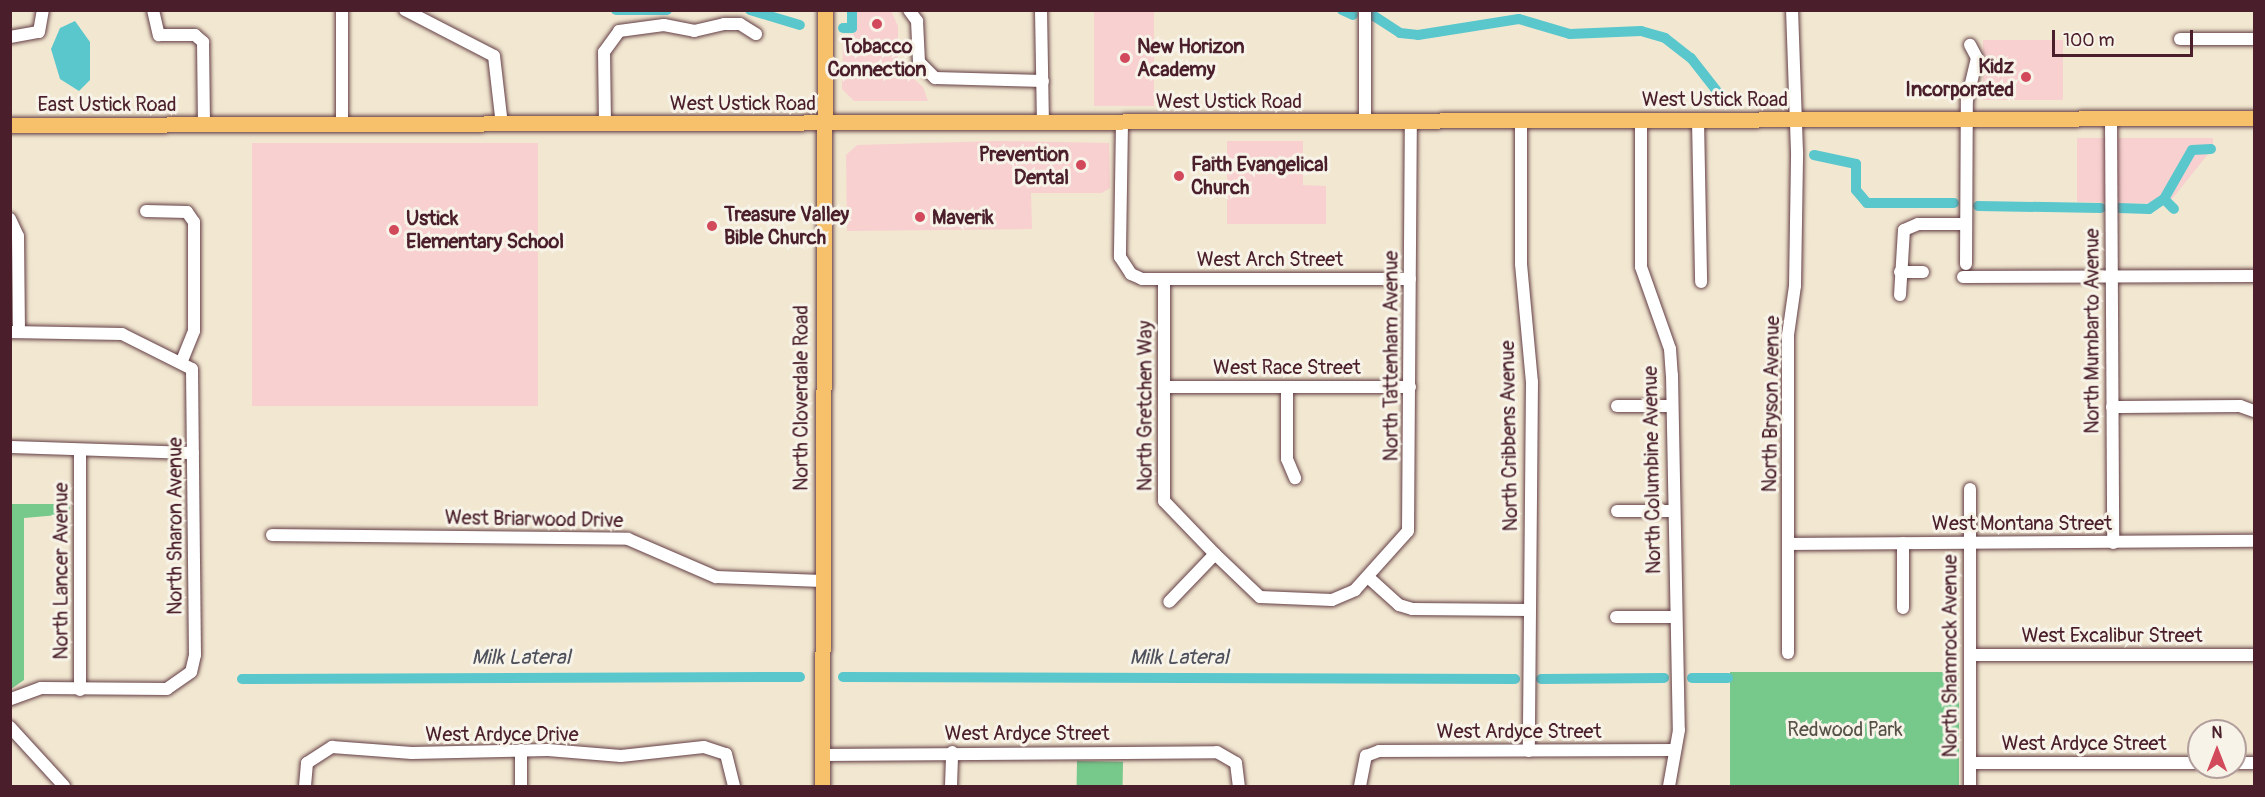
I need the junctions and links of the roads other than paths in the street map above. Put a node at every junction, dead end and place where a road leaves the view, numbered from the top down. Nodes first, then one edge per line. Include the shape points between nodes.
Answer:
1 (43, 10) edge
2 (153, 10) edge
3 (342, 10) edge
4 (405, 10) edge
5 (825, 10) edge
6 (909, 10) edge
7 (1041, 10) edge
8 (1365, 10) edge
9 (1792, 10) edge
10 (756, 34) dead end
11 (10, 37) edge
12 (2180, 39) dead end
13 (2254, 39) edge
14 (1970, 45) dead end
15 (1043, 81) junction
16 (2254, 118) edge
17 (1966, 119) junction
18 (2111, 119) junction
19 (1698, 120) junction
20 (1794, 120) junction
21 (1365, 121) junction
22 (1521, 121) junction
23 (1641, 121) junction
24 (1411, 122) junction
25 (1043, 123) junction
26 (1122, 123) junction
27 (605, 124) junction
28 (824, 124) junction
29 (10, 125) edge
30 (204, 125) junction
31 (342, 125) junction
32 (502, 125) junction
33 (146, 211) dead end
34 (11, 220) edge
35 (1966, 224) junction
36 (1966, 264) dead end
37 (1900, 272) junction
38 (1923, 272) dead end
39 (2254, 276) edge
40 (1963, 278) dead end
41 (2111, 278) junction
42 (1164, 279) junction
43 (1410, 279) junction
44 (1701, 282) dead end
45 (1900, 295) dead end
46 (15, 332) edge
47 (182, 360) junction
48 (1164, 387) junction
49 (1287, 387) junction
50 (1410, 387) junction
51 (1617, 406) dead end
52 (1672, 406) junction
53 (2112, 407) junction
54 (2254, 411) edge
55 (10, 447) edge
56 (80, 452) junction
57 (193, 453) junction
58 (1295, 478) dead end
59 (1970, 489) dead end
60 (1617, 511) dead end
61 (1673, 511) junction
62 (272, 535) dead end
63 (2254, 542) edge
64 (1903, 543) junction
65 (1970, 543) junction
66 (2113, 543) junction
67 (1790, 544) junction
68 (1215, 554) junction
69 (1368, 576) junction
70 (822, 581) junction
71 (1169, 602) dead end
72 (1903, 608) dead end
73 (1530, 610) junction
74 (1616, 617) dead end
75 (1676, 617) junction
76 (1788, 653) dead end
77 (1970, 655) junction
78 (2254, 655) edge
79 (80, 690) junction
80 (10, 699) edge
81 (10, 727) edge
82 (521, 750) junction
83 (1673, 750) junction
84 (1529, 751) junction
85 (952, 752) junction
86 (822, 755) junction
87 (1970, 762) junction
88 (2187, 762) edge
89 (64, 786) edge
90 (305, 786) edge
91 (521, 786) edge
92 (734, 786) edge
93 (822, 786) edge
94 (951, 786) edge
95 (1239, 786) edge
96 (1360, 786) edge
97 (1669, 786) edge
98 (1970, 786) edge

1 - 11 street via 39,32
2 - 30 street via 159,35 195,35 204,42
3 - 31 street
4 - 32 street via 494,56
5 - 28 main road, North Cloverdale Road
6 - 15 street via 917,21 919,62 935,78
7 - 15 street
8 - 21 street
9 - 20 street, North Bryson Avenue
10 - 27 street via 740,24 694,31 664,26 619,31 604,52
12 - 13 street
14 - 17 street via 1977,69
15 - 25 street
16 - 18 main road, West Ustick Road
17 - 18 main road, West Ustick Road
17 - 20 main road, West Ustick Road
17 - 35 street
18 - 41 street, North Mumbarto Avenue
19 - 20 main road, West Ustick Road
19 - 23 main road, West Ustick Road
19 - 44 street
20 - 67 street, North Bryson Avenue
21 - 24 main road, West Ustick Road
21 - 26 main road, West Ustick Road
22 - 23 main road, West Ustick Road
22 - 24 main road, West Ustick Road
22 - 73 street, North Cribbens Avenue via 1521,264 1532,382
23 - 52 street, North Columbine Avenue via 1641,267 1670,349
24 - 43 street, North Tattenham Avenue
25 - 26 main road, West Ustick Road
25 - 28 main road, West Ustick Road
26 - 42 street, West Arch Street via 1120,256 1131,274
27 - 28 main road, West Ustick Road
27 - 32 main road, West Ustick Road
28 - 70 main road, North Cloverdale Road
29 - 30 main road, East Ustick Road
30 - 31 main road, West Ustick Road
31 - 32 main road, West Ustick Road
33 - 47 street via 193,216 194,331
34 - 46 street via 18,236
35 - 36 street
35 - 37 street via 1910,226 1900,239
37 - 38 street
37 - 45 street
39 - 41 street
40 - 41 street
41 - 53 street, North Mumbarto Avenue
42 - 43 street, West Arch Street
42 - 48 street, North Gretchen Way
43 - 50 street, North Tattenham Avenue
46 - 47 street via 122,334
47 - 57 street, North Sharon Avenue via 192,369
48 - 49 street, West Race Street
48 - 68 street, North Gretchen Way via 1164,501
49 - 50 street, West Race Street
49 - 58 street via 1287,459
50 - 69 street, North Tattenham Avenue via 1408,531
51 - 52 street
52 - 61 street, North Columbine Avenue
53 - 54 street via 2240,406
53 - 66 street, North Mumbarto Avenue
55 - 56 street
56 - 57 street
56 - 79 street, North Lancer Avenue
57 - 79 street, North Sharon Avenue via 195,655 184,680 167,689
59 - 65 street, North Shamrock Avenue
60 - 61 street
61 - 75 street, North Columbine Avenue
62 - 70 street, West Briarwood Drive via 628,539 716,577
63 - 66 street, West Montana Street
64 - 65 street, West Montana Street
64 - 67 street, West Montana Street
64 - 72 street
65 - 66 street, West Montana Street
65 - 77 street, North Shamrock Avenue
67 - 76 street, North Bryson Avenue
68 - 69 street, North Tattenham Avenue via 1251,590 1274,600 1332,600 1355,590
68 - 71 street
69 - 73 street via 1399,605 1412,609
70 - 86 main road, North Cloverdale Road
73 - 84 street, North Cribbens Avenue
74 - 75 street
75 - 83 street, North Columbine Avenue via 1679,730
77 - 78 street, West Excalibur Street
77 - 87 street, North Shamrock Avenue
79 - 80 street via 41,688
81 - 89 street
82 - 90 street, West Ardyce Drive via 412,753 332,747 313,755
82 - 91 street
82 - 92 street, West Ardyce Drive via 637,756 704,747 726,754
83 - 84 street, West Ardyce Street
83 - 97 street, North Columbine Avenue
84 - 96 street, West Ardyce Street via 1378,751 1366,756
85 - 86 street, West Ardyce Street
85 - 94 street
85 - 95 street, West Ardyce Street via 1217,752 1231,758
86 - 93 main road, North Cloverdale Road
87 - 88 street, West Ardyce Street
87 - 98 street, North Shamrock Avenue

